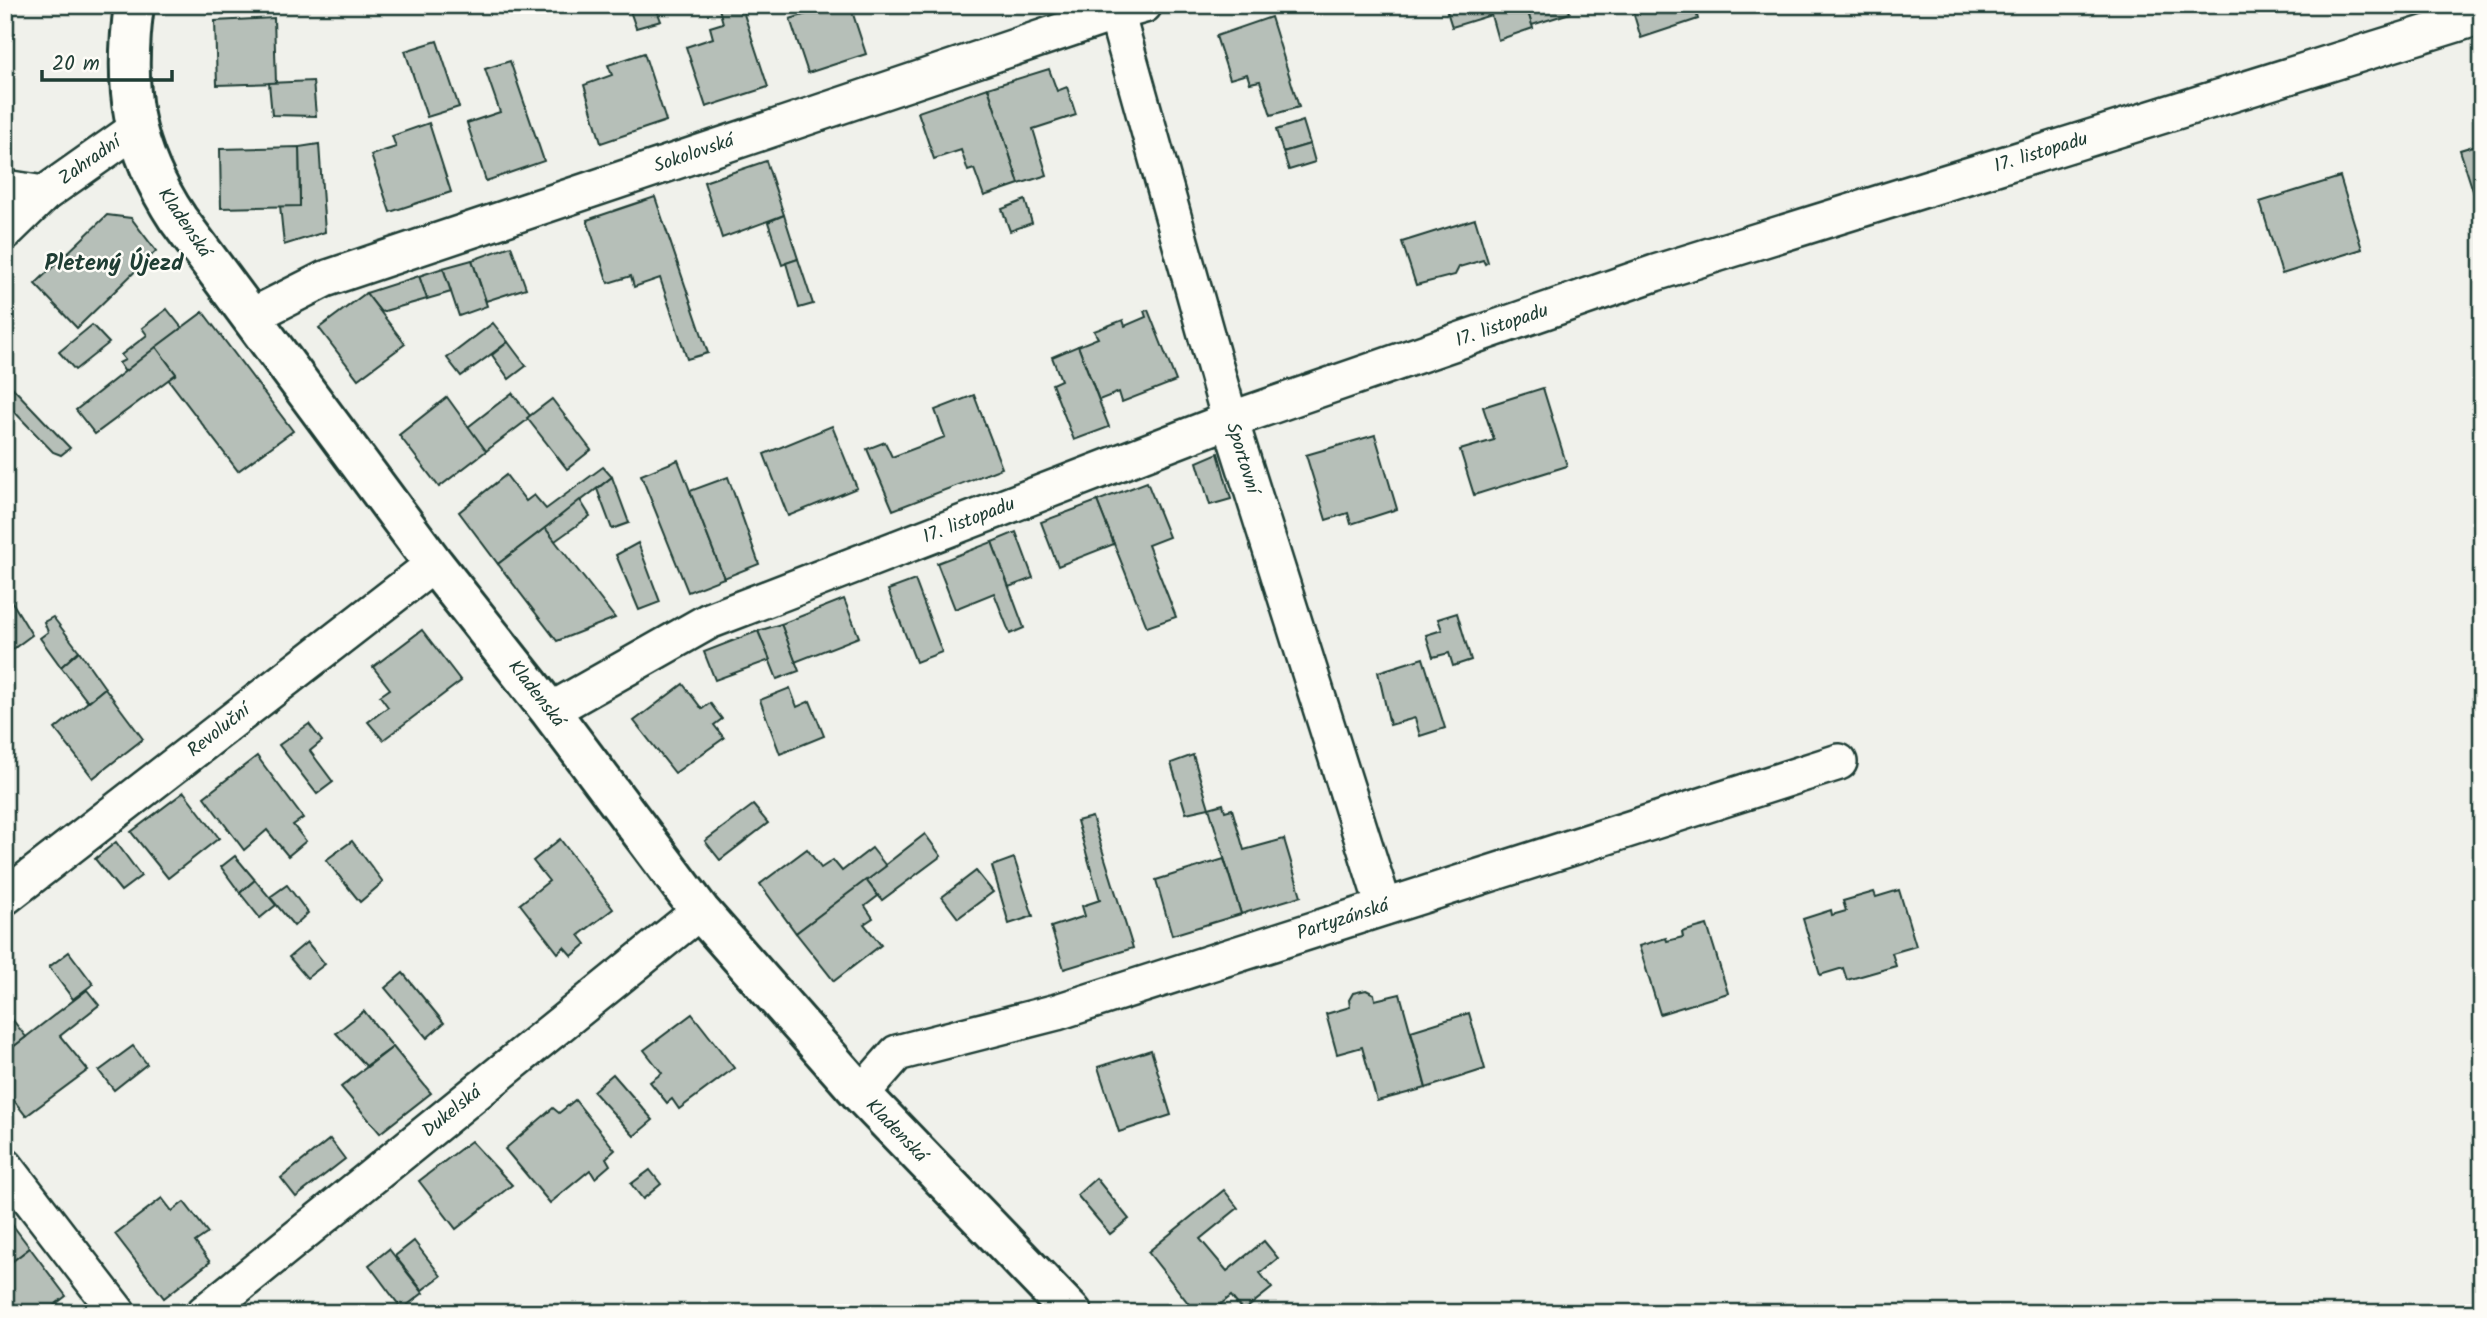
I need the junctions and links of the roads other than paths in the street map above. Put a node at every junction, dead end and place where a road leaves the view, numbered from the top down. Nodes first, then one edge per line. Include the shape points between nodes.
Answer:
1 (134, 5) edge
2 (1125, 8) edge
3 (2482, 16) edge
4 (136, 129) junction
5 (5, 188) edge
6 (44, 194) junction
7 (5, 232) edge
8 (250, 317) junction
9 (1230, 420) junction
10 (434, 564) junction
11 (550, 711) junction
12 (1839, 762) dead end
13 (5, 897) edge
14 (1384, 907) junction
15 (700, 911) junction
16 (861, 1094) junction
17 (5, 1166) edge
18 (118, 1313) edge
19 (204, 1313) edge
20 (1072, 1313) edge

1 - 4 street, Kladenská via 128,67
2 - 8 street, Sokolovská via 325,279
2 - 9 street, Sportovní
3 - 9 street, 17. listopadu via 1655,273
4 - 6 street, Zahradní
4 - 8 street, Kladenská via 165,199
5 - 6 street, Zahradní
6 - 7 street, Zahradní
8 - 10 street, Kladenská
9 - 11 street, 17. listopadu via 709,621
9 - 14 street, Sportovní
10 - 11 street, Kladenská
10 - 13 street, Revoluční
11 - 15 street, Kladenská
12 - 14 street, Partyzánská
14 - 16 street, Partyzánská via 1057,1012 897,1053
15 - 16 street, Kladenská
15 - 19 street, Dukelská
16 - 20 street, Kladenská
17 - 18 street

